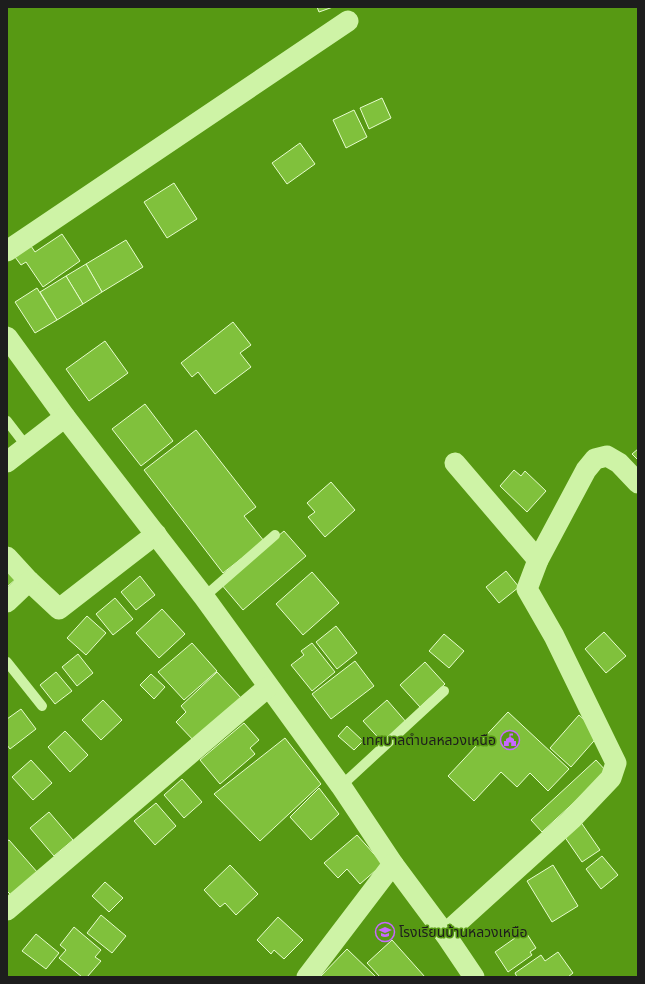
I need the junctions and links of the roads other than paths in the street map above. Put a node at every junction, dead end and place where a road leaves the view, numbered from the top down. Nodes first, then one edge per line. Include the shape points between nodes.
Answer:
1 (348, 21) dead end
2 (7, 251) edge
3 (7, 337) edge
4 (65, 417) junction
5 (7, 421) edge
6 (27, 447) junction
7 (7, 462) edge
8 (455, 463) dead end
9 (638, 484) edge
10 (156, 534) junction
11 (276, 535) dead end
12 (7, 557) edge
13 (538, 560) junction
14 (29, 581) junction
15 (204, 597) junction
16 (7, 602) edge
17 (7, 662) edge
18 (268, 687) junction
19 (444, 691) dead end
20 (42, 706) dead end
21 (342, 786) junction
22 (392, 864) junction
23 (7, 910) edge
24 (445, 934) junction
25 (307, 977) edge
26 (474, 977) edge

1 - 2 street
3 - 4 street
4 - 6 street
4 - 10 street
5 - 6 lane
6 - 7 street
8 - 13 street
9 - 13 street via 619,463 607,456 595,459 586,470
10 - 14 street via 60,609
10 - 15 street
11 - 15 lane
12 - 14 street
13 - 24 street via 528,590 554,636 616,763 611,778 572,819
14 - 16 street
15 - 18 street
17 - 20 lane
18 - 21 street
18 - 23 street
19 - 21 lane
21 - 22 street
22 - 24 street
22 - 25 street
24 - 26 street

